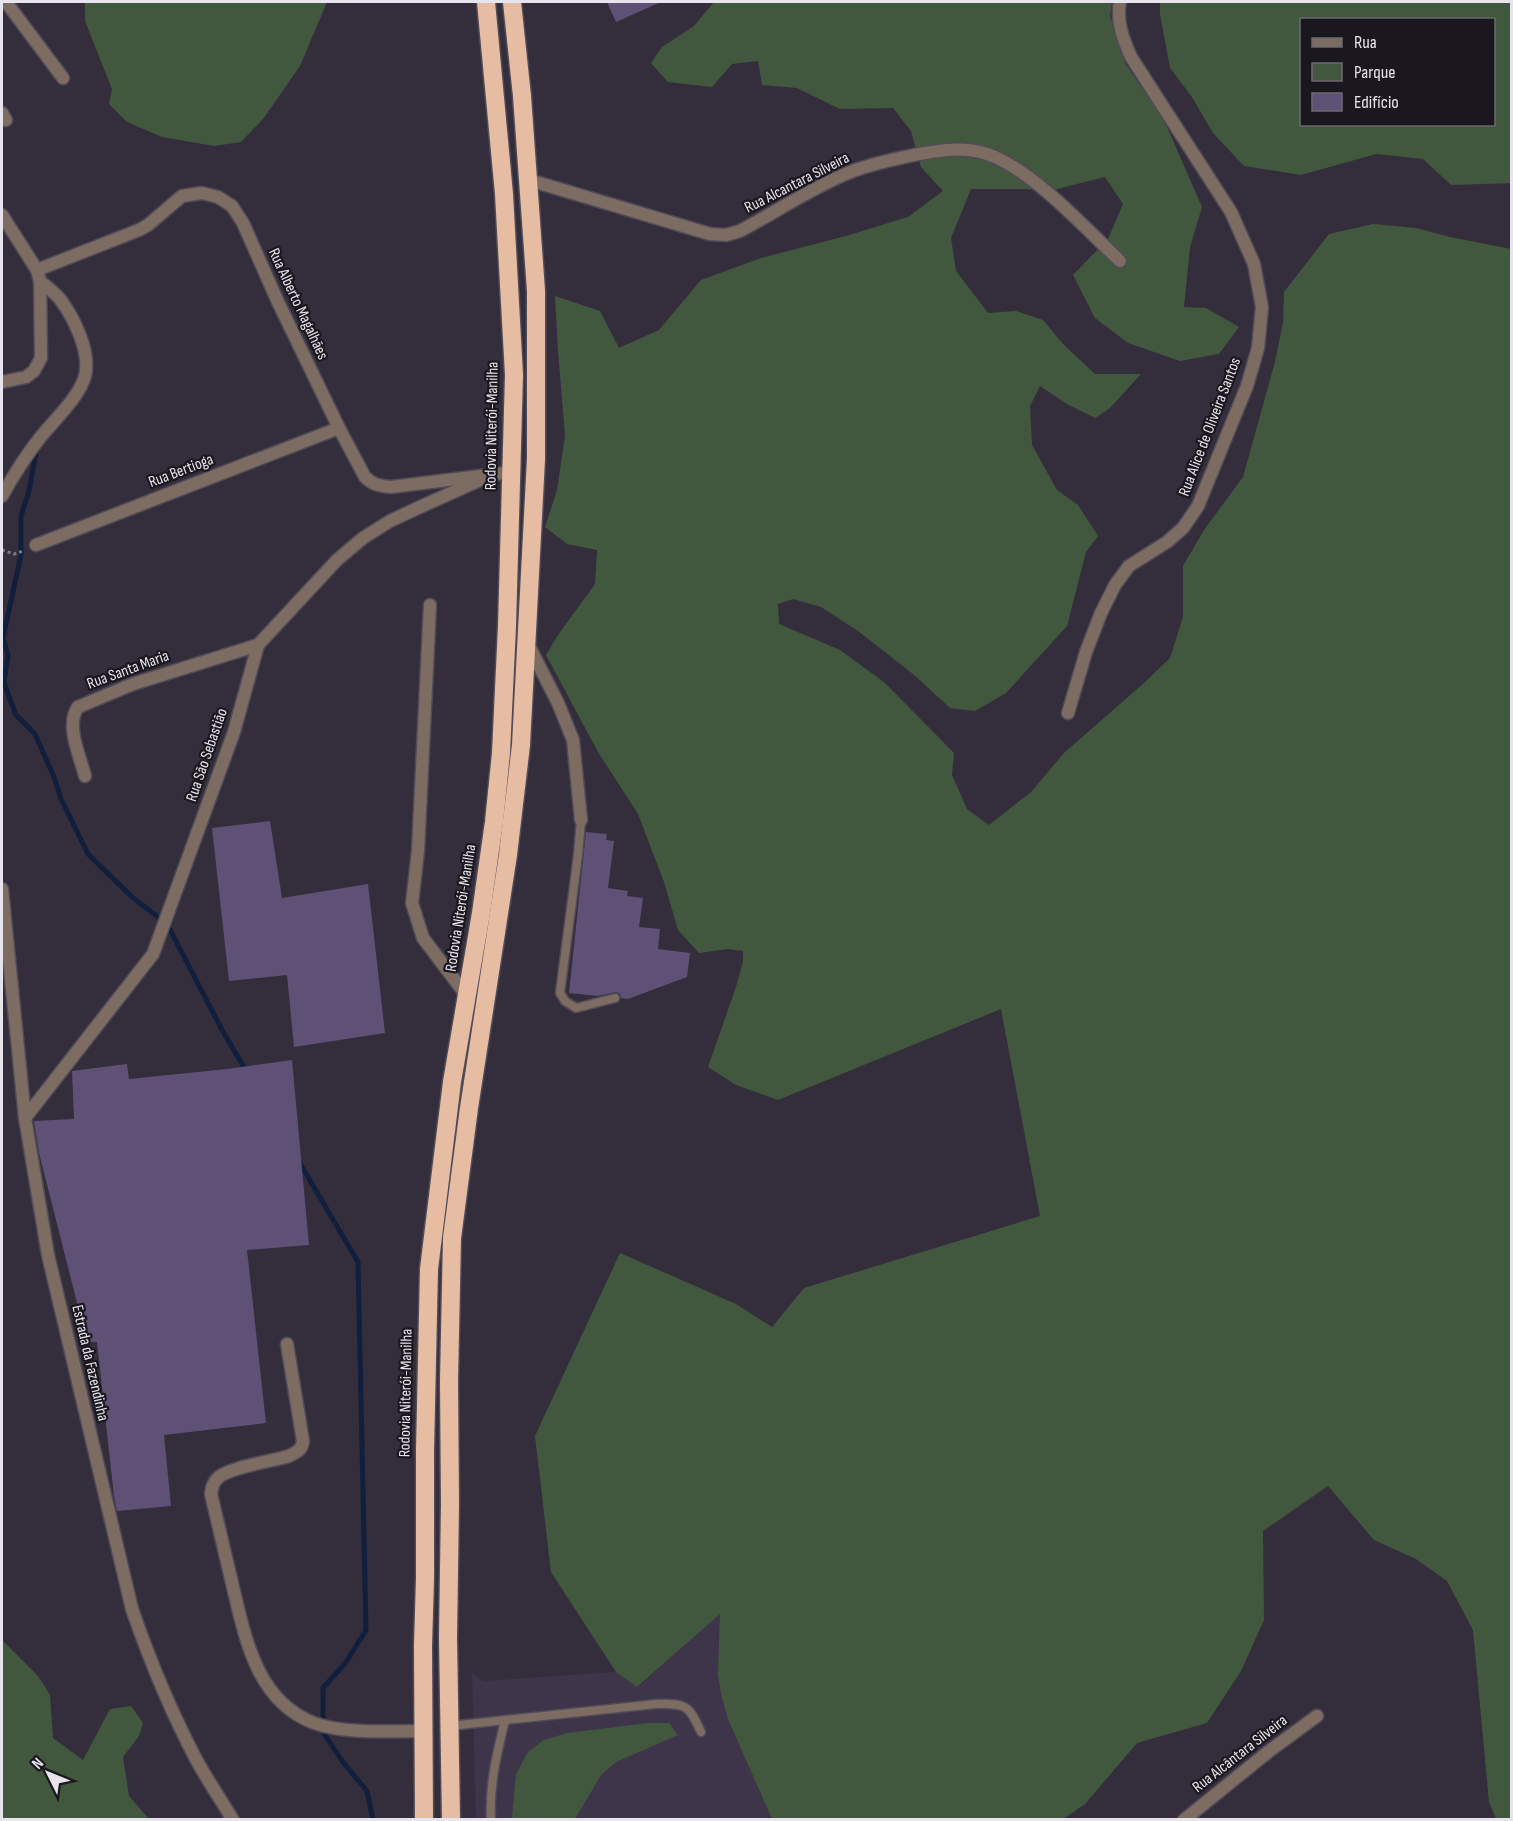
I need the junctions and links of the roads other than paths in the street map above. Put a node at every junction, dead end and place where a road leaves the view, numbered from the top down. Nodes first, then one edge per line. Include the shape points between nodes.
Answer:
1 (6, 2) edge
2 (486, 2) edge
3 (512, 2) edge
4 (1120, 2) edge
5 (63, 78) dead end
6 (529, 180) junction
7 (2, 215) edge
8 (1120, 261) dead end
9 (38, 275) junction
10 (2, 382) edge
11 (339, 428) junction
12 (512, 472) junction
13 (491, 475) junction
14 (2, 496) edge
15 (36, 545) dead end
16 (430, 605) dead end
17 (527, 643) junction
18 (258, 645) junction
19 (1068, 713) dead end
20 (85, 776) dead end
21 (581, 820) joint
22 (2, 889) edge
23 (467, 996) junction
24 (615, 998) dead end
25 (25, 1118) junction
26 (287, 1344) dead end
27 (1317, 1716) dead end
28 (505, 1720) junction
29 (449, 1726) junction
30 (423, 1731) junction
31 (701, 1732) dead end
32 (233, 1820) edge
33 (424, 1820) edge
34 (451, 1820) edge
35 (490, 1820) edge
36 (1184, 1820) edge

1 - 5 street
2 - 12 highway, Rodovia Niterói-Manilha via 510,290 514,375
3 - 6 highway
4 - 19 street, Rua Alice de Oliveira Santos via 1121,34 1131,57 1231,212 1254,264 1262,307 1258,348 1247,386 1198,506 1183,528 1129,566 1115,585 1086,652
6 - 8 street, Rua Alcantara Silveira via 710,234 726,235 849,172 943,149 972,149 1003,162 1052,196
6 - 17 highway via 536,291 536,459
7 - 9 street
9 - 10 street via 41,358 26,377
9 - 11 street, Rua Alberto Magalhães via 139,230 182,196 202,193 218,197 232,206 243,223
9 - 14 street via 73,322 86,358 85,376
11 - 13 street, Rua Alberto Magalhães via 365,477 380,486
11 - 15 street, Rua Bertioga
12 - 13 street, Rua Alberto Magalhães
12 - 23 highway, Rodovia Niterói-Manilha via 501,753
13 - 18 street, Rua São Sebastião via 390,521 363,538
16 - 23 street via 412,903 423,938
17 - 21 street via 573,740
17 - 29 highway via 508,855 452,1238 448,1381
18 - 20 street, Rua Santa Maria via 133,684 78,707 72,722
18 - 25 street, Rua São Sebastião via 234,732 153,954
21 - 24 lane via 560,993 576,1008
22 - 25 street, Estrada da Fazendinha
23 - 30 highway, Rodovia Niterói-Manilha via 452,1082 429,1269
25 - 32 street, Estrada da Fazendinha via 48,1256 132,1609 169,1705
26 - 30 street via 302,1447 289,1456 220,1476 211,1494 247,1645 263,1679 297,1715 316,1724 359,1731
27 - 36 street, Rua Alcântara Silveira
28 - 29 lane
28 - 31 lane via 677,1703 692,1712
28 - 35 lane via 494,1764
29 - 34 highway
30 - 33 highway, Rodovia Niterói-Manilha

